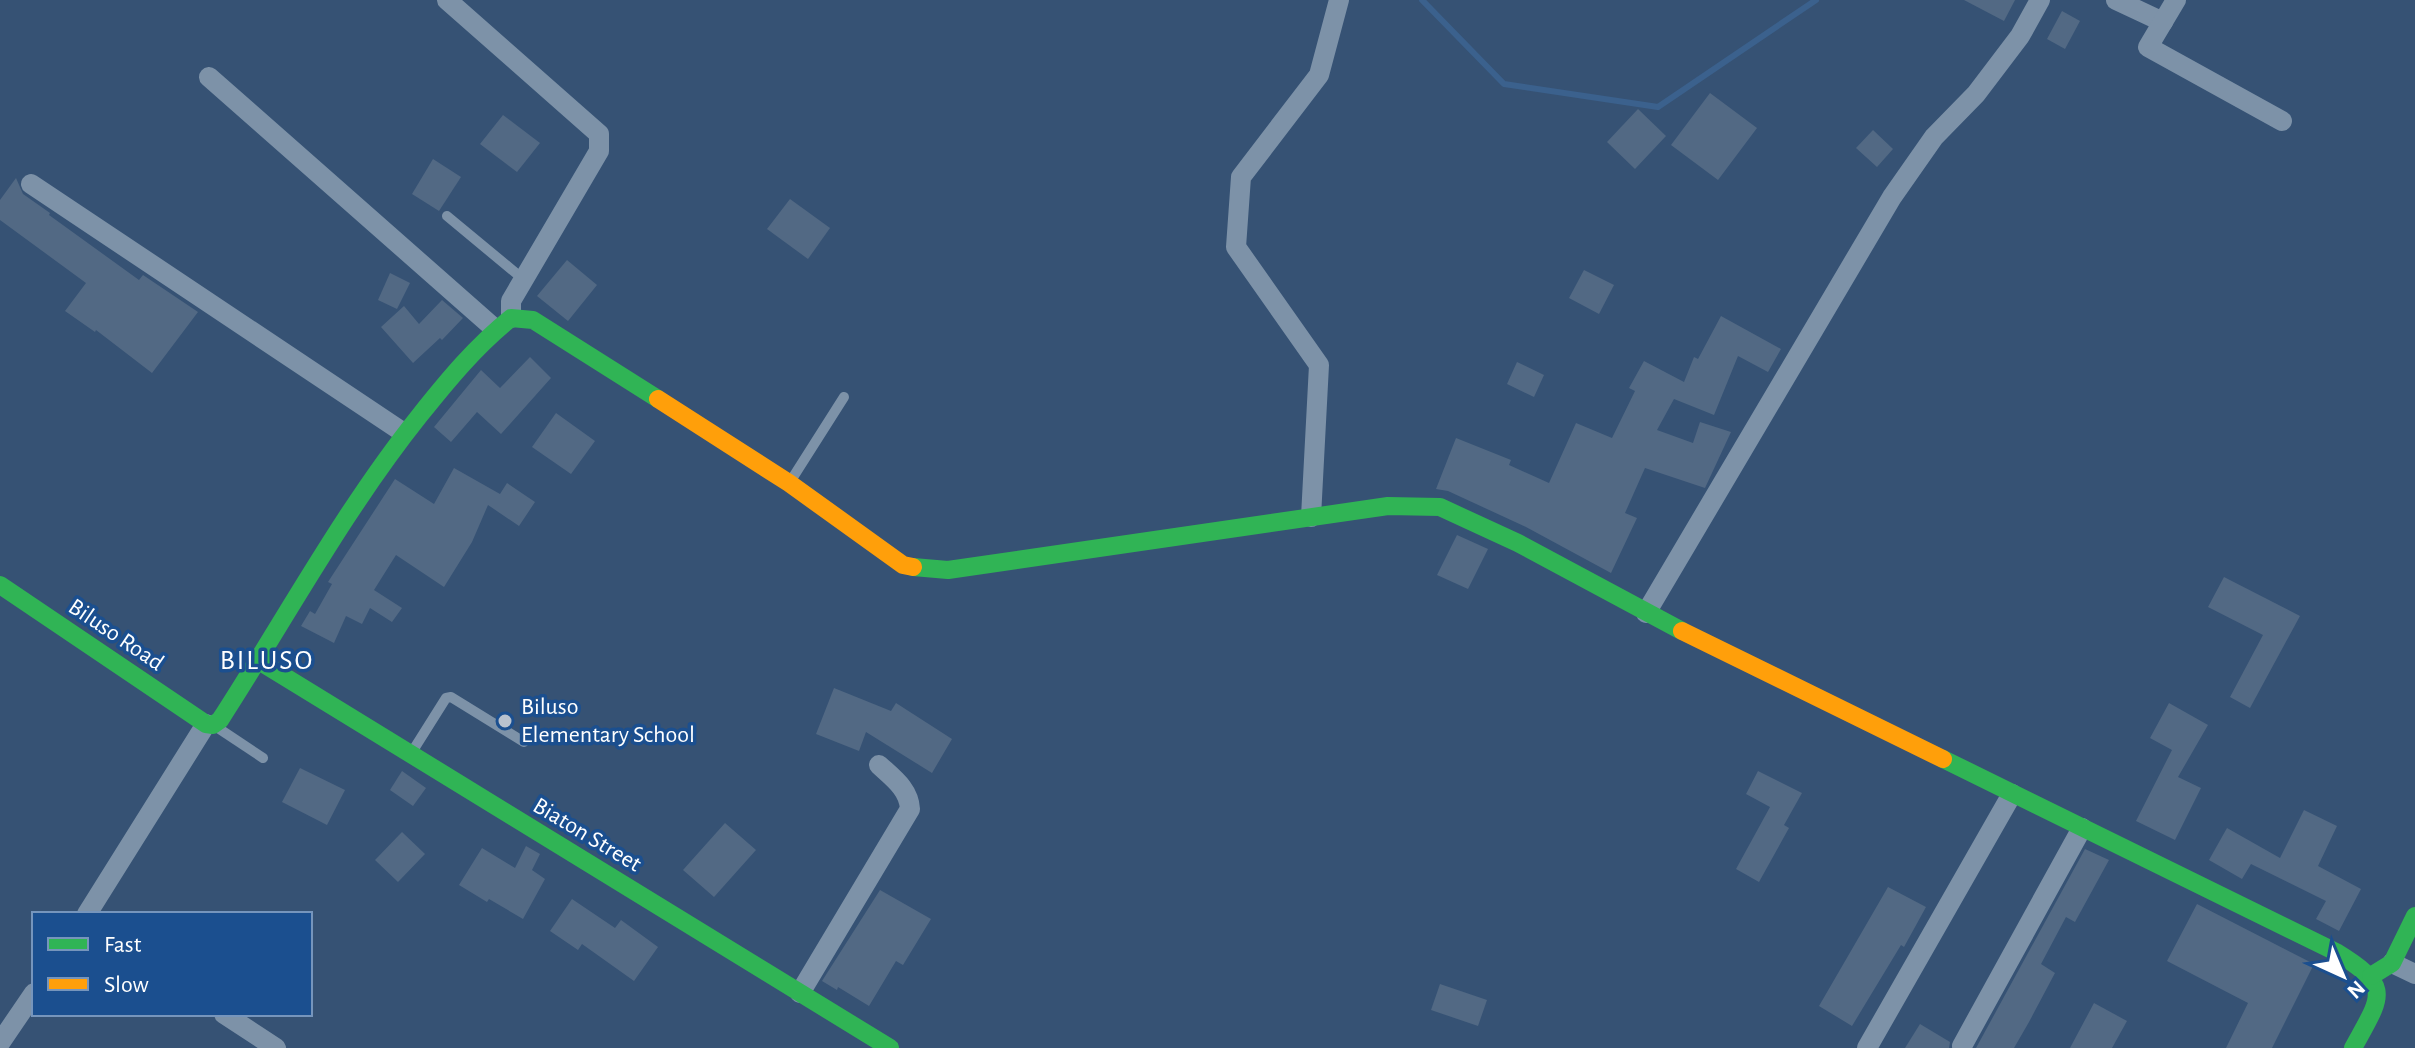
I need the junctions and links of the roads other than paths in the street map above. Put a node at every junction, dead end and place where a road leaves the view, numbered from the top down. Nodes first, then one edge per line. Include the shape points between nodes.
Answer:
1 (447, 0) edge
2 (1339, 0) edge
3 (2040, 0) edge
4 (2116, 0) edge
5 (2176, 0) edge
6 (2163, 22) junction
7 (209, 77) dead end
8 (2282, 121) dead end
9 (31, 184) dead end
10 (447, 216) dead end
11 (523, 279) junction
12 (503, 324) junction
13 (844, 397) dead end
14 (404, 433) junction
15 (789, 483) junction
16 (1311, 517) junction
17 (0, 585) edge
18 (1646, 613) junction
19 (259, 661) junction
20 (209, 724) junction
21 (524, 742) dead end
22 (410, 756) junction
23 (263, 758) dead end
24 (879, 765) dead end
25 (2012, 794) junction
26 (2082, 828) junction
27 (88, 912) edge
28 (2415, 916) edge
29 (2392, 963) junction
30 (2415, 974) edge
31 (2371, 976) junction
32 (800, 993) junction
33 (32, 996) edge
34 (227, 1016) edge
35 (0, 1043) edge
36 (1962, 1046) edge
37 (276, 1048) edge
38 (890, 1048) edge
39 (1867, 1048) edge
40 (2353, 1048) edge

1 - 11 street via 599,134 599,151
2 - 16 street via 1319,75 1241,177 1236,247 1319,365
3 - 18 street via 2020,36 1976,94 1934,137 1892,197
4 - 6 street
5 - 6 street
6 - 8 street via 2148,47
7 - 12 street
9 - 14 street
10 - 11 lane
11 - 12 street
12 - 14 street via 475,347
12 - 15 street via 533,320
13 - 15 lane
14 - 19 street
15 - 16 street via 903,565 921,569 948,570
16 - 18 street via 1388,506 1440,507
17 - 20 street, Biluso Road
18 - 25 street
19 - 20 street via 220,720
19 - 22 street, Biaton Street
20 - 23 lane
20 - 27 street
21 - 22 lane via 451,697
22 - 32 street, Biaton Street
24 - 32 street via 901,786 910,809
25 - 26 street
25 - 39 street
26 - 31 street via 2336,952
26 - 36 street
28 - 29 street
29 - 30 street
29 - 31 street
31 - 40 street via 2377,999
32 - 38 street, Biaton Street
33 - 35 street
34 - 37 street

